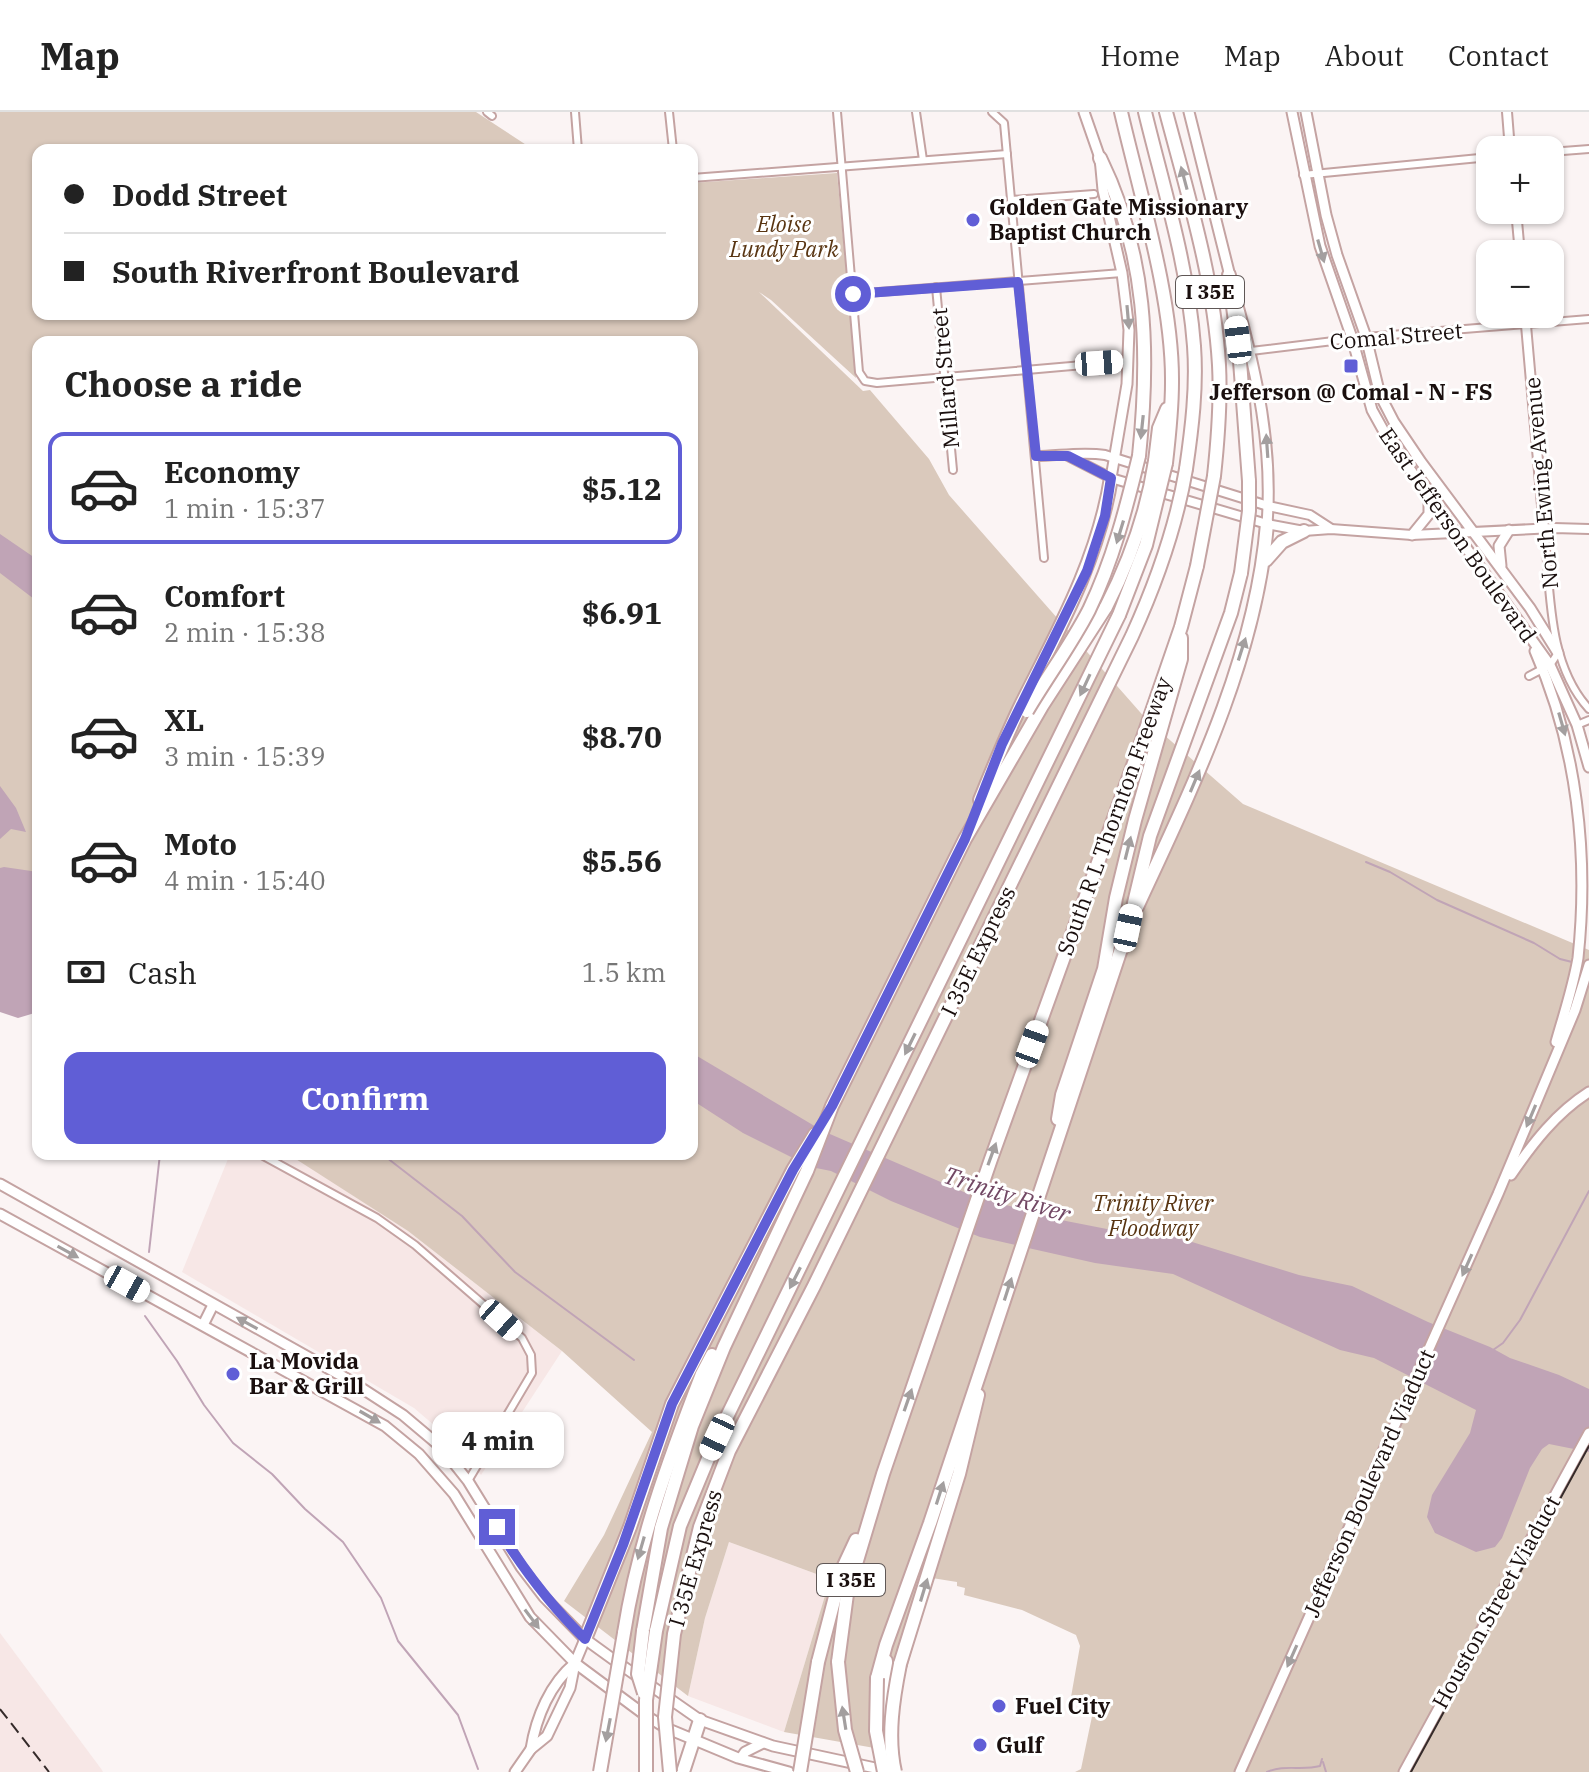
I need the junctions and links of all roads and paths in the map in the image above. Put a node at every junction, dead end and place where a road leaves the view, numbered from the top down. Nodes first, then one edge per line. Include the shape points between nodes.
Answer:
1 (575, 112) edge
2 (669, 112) edge
3 (837, 112) edge
4 (916, 112) edge
5 (992, 112) edge
6 (1084, 112) edge
7 (1121, 112) edge
8 (1145, 112) edge
9 (1166, 112) edge
10 (1189, 112) edge
11 (1292, 112) edge
12 (1306, 112) edge
13 (1507, 112) edge
14 (1509, 136) edge
15 (578, 144) edge
16 (672, 144) edge
17 (1589, 149) edge
18 (1564, 151) edge
19 (1007, 154) junction
20 (1100, 158) junction
21 (1476, 158) edge
22 (923, 160) junction
23 (842, 166) junction
24 (1317, 172) junction
25 (1303, 175) junction
26 (698, 178) edge
27 (1094, 194) dead end
28 (1011, 200) junction
29 (1122, 273) junction
30 (1229, 275) junction
31 (1018, 282) junction
32 (936, 287) junction
33 (853, 294) junction
34 (1589, 319) edge
35 (1564, 321) edge
36 (1486, 328) edge
37 (1526, 328) edge
38 (1366, 337) junction
39 (1352, 338) junction
40 (1251, 351) junction
41 (1129, 361) junction
42 (1027, 368) junction
43 (943, 376) junction
44 (1036, 456) junction
45 (1068, 456) junction
46 (1114, 459) junction
47 (1160, 462) junction
48 (953, 470) dead end
49 (1111, 478) junction
50 (1429, 496) junction
51 (1268, 506) junction
52 (1267, 524) junction
53 (1544, 528) junction
54 (1331, 529) junction
55 (1589, 529) edge
56 (1509, 530) junction
57 (1304, 531) junction
58 (1475, 532) junction
59 (1456, 533) junction
60 (1412, 535) junction
61 (1044, 558) dead end
62 (1264, 562) junction
63 (1502, 569) junction
64 (1558, 653) junction
65 (1173, 666) junction
66 (1547, 667) junction
67 (1529, 676) dead end
68 (1589, 709) edge
69 (1589, 720) edge
70 (1577, 725) junction
71 (1589, 767) edge
72 (988, 781) junction
73 (1585, 828) edge
74 (965, 839) junction
75 (1128, 928) junction
76 (1589, 965) edge
77 (1546, 1080) junction
78 (1589, 1092) edge
79 (832, 1106) junction
80 (271, 1160) edge
81 (1050, 1162) junction
82 (0, 1184) edge
83 (1498, 1194) junction
84 (0, 1214) edge
85 (213, 1305) junction
86 (203, 1325) junction
87 (984, 1363) junction
88 (1589, 1433) edge
89 (679, 1448) junction
90 (468, 1481) junction
91 (454, 1494) junction
92 (875, 1501) junction
93 (521, 1567) junction
94 (504, 1577) junction
95 (649, 1631) junction
96 (585, 1639) junction
97 (886, 1645) junction
98 (575, 1663) junction
99 (700, 1720) junction
100 (695, 1741) junction
101 (763, 1743) junction
102 (531, 1749) junction
103 (741, 1758) junction
104 (515, 1772) edge
105 (600, 1772) edge
106 (646, 1772) edge
107 (670, 1772) edge
108 (683, 1772) edge
109 (789, 1772) edge
110 (800, 1772) edge
111 (857, 1772) edge
112 (884, 1772) edge
113 (898, 1772) edge
114 (1240, 1772) edge
115 (1404, 1772) edge

1 - 15 street
2 - 16 street
3 - 23 street
4 - 22 street
5 - 19 street via 1004,123
6 - 20 main road
7 - 47 highway, I 35E via 1169,337 1172,399 1159,428
8 - 107 highway, I 35E Express, bridge via 1176,230 1192,324 1195,382 1186,469 1170,544 1132,636 712,1493 674,1634 665,1717
65 -> 9 highway, South R L Thornton Freeway / I 35E, bridge via 1214,476 1220,393 1207,274
10 - 30 main road
11 - 25 main road, East Jefferson Boulevard
12 - 24 main road, East Jefferson Boulevard
13 - 14 street
17 - 18 street
19 - 22 street
19 - 28 street
20 - 29 main road
20 -> 72 highway, bridge via 1130,238 1144,314 1146,393 1139,456 1118,538 1088,611
21 - 24 street
22 - 23 street
23 - 26 street
23 - 33 street
24 - 25 street
24 - 38 main road, East Jefferson Boulevard via 1337,255
25 -> 39 main road, East Jefferson Boulevard via 1320,246
27 - 28 street
28 - 31 street
29 - 31 street
29 -> 41 main road
30 - 40 main road
30 - 75 highway, bridge via 1249,481 1241,573 1150,836
31 - 32 street
31 - 42 street
32 - 33 street
32 - 43 street, Millard Street
33 - 43 street via 859,372 865,381
34 - 35 street, Comal Street
36 - 38 street, Comal Street
37 - 53 street, North Ewing Avenue
38 - 39 street, Comal Street
38 - 58 main road, East Jefferson Boulevard via 1380,395 1394,422
39 - 40 street, Comal Street
39 - 50 main road, East Jefferson Boulevard via 1372,410
51 -> 40 main road via 1267,438
41 - 42 street
41 - 46 main road
42 - 43 street
42 - 44 street
43 - 48 street, Millard Street
44 - 45 street
44 - 61 street
45 - 46 street via 1084,453
45 - 49 street
46 - 49 main road
46 - 51 street
47 - 74 highway, bridge via 1142,523 1110,598
47 -> 95 highway, bridge via 1154,519 1119,615 717,1437 680,1526
49 - 52 street
49 - 72 highway via 1087,571
50 - 59 main road, East Jefferson Boulevard
50 - 60 main road via 1429,514
51 - 52 main road
51 - 54 street via 1310,515
52 - 57 street
52 - 62 highway
53 - 55 street
53 - 56 street
53 - 64 street, North Ewing Avenue
54 - 57 street
54 - 60 street
56 - 58 street
56 - 63 main road via 1499,546
57 - 62 highway via 1282,542
58 - 59 street
58 - 63 main road, East Jefferson Boulevard
59 - 60 street
59 - 66 main road, East Jefferson Boulevard via 1524,626
75 -> 62 highway via 1200,771 1255,607
63 - 64 main road, East Jefferson Boulevard
64 - 66 street
64 - 68 street, North Ewing Avenue
81 -> 65 highway via 1062,1095 1104,969 1123,867
92 -> 65 highway, South R L Thornton Freeway / I 35E via 991,1159
66 - 67 street
66 - 70 main road, East Jefferson Boulevard
66 -> 73 main road
69 - 70 street
70 - 71 main road, East Jefferson Boulevard
72 - 74 highway
73 - 77 main road via 1582,915 1571,993
74 - 79 highway
75 - 81 highway
76 - 77 main road
77 -> 83 main road
78 - 83 main road via 1553,1120
79 - 89 highway via 769,1252 702,1374
79 - 96 highway via 793,1170 672,1404
80 - 90 street via 377,1218 522,1338 532,1373
87 -> 81 highway
82 - 85 main road
83 -> 114 main road, Jefferson Boulevard Viaduct
84 -> 86 main road
85 - 86 main road
90 -> 85 main road via 441,1447 403,1415
86 -> 91 main road via 385,1426
97 -> 87 highway
113 -> 87 highway, bridge via 892,1758 896,1686 959,1474
88 - 115 main road, Houston Street Viaduct
89 - 95 highway via 661,1528
89 -> 105 highway, bridge via 636,1565
90 - 91 main road
90 - 93 main road
91 - 94 main road
92 - 110 highway, bridge via 842,1570 831,1609
111 -> 92 highway, I 35E, bridge via 841,1705 839,1642 847,1594
93 - 94 main road
93 - 96 main road
94 -> 98 main road via 530,1617
95 - 106 highway, bridge
96 - 98 main road
96 - 99 main road
97 - 112 highway, bridge via 875,1702
97 - 113 highway, bridge via 888,1718
98 - 100 main road via 645,1715
98 - 102 main road via 557,1679
98 - 102 main road via 570,1688 547,1736
99 - 100 highway
99 - 101 main road
100 - 103 main road
100 - 108 highway
101 - 103 main road
101 - 113 main road
102 - 104 main road
103 - 109 main road

